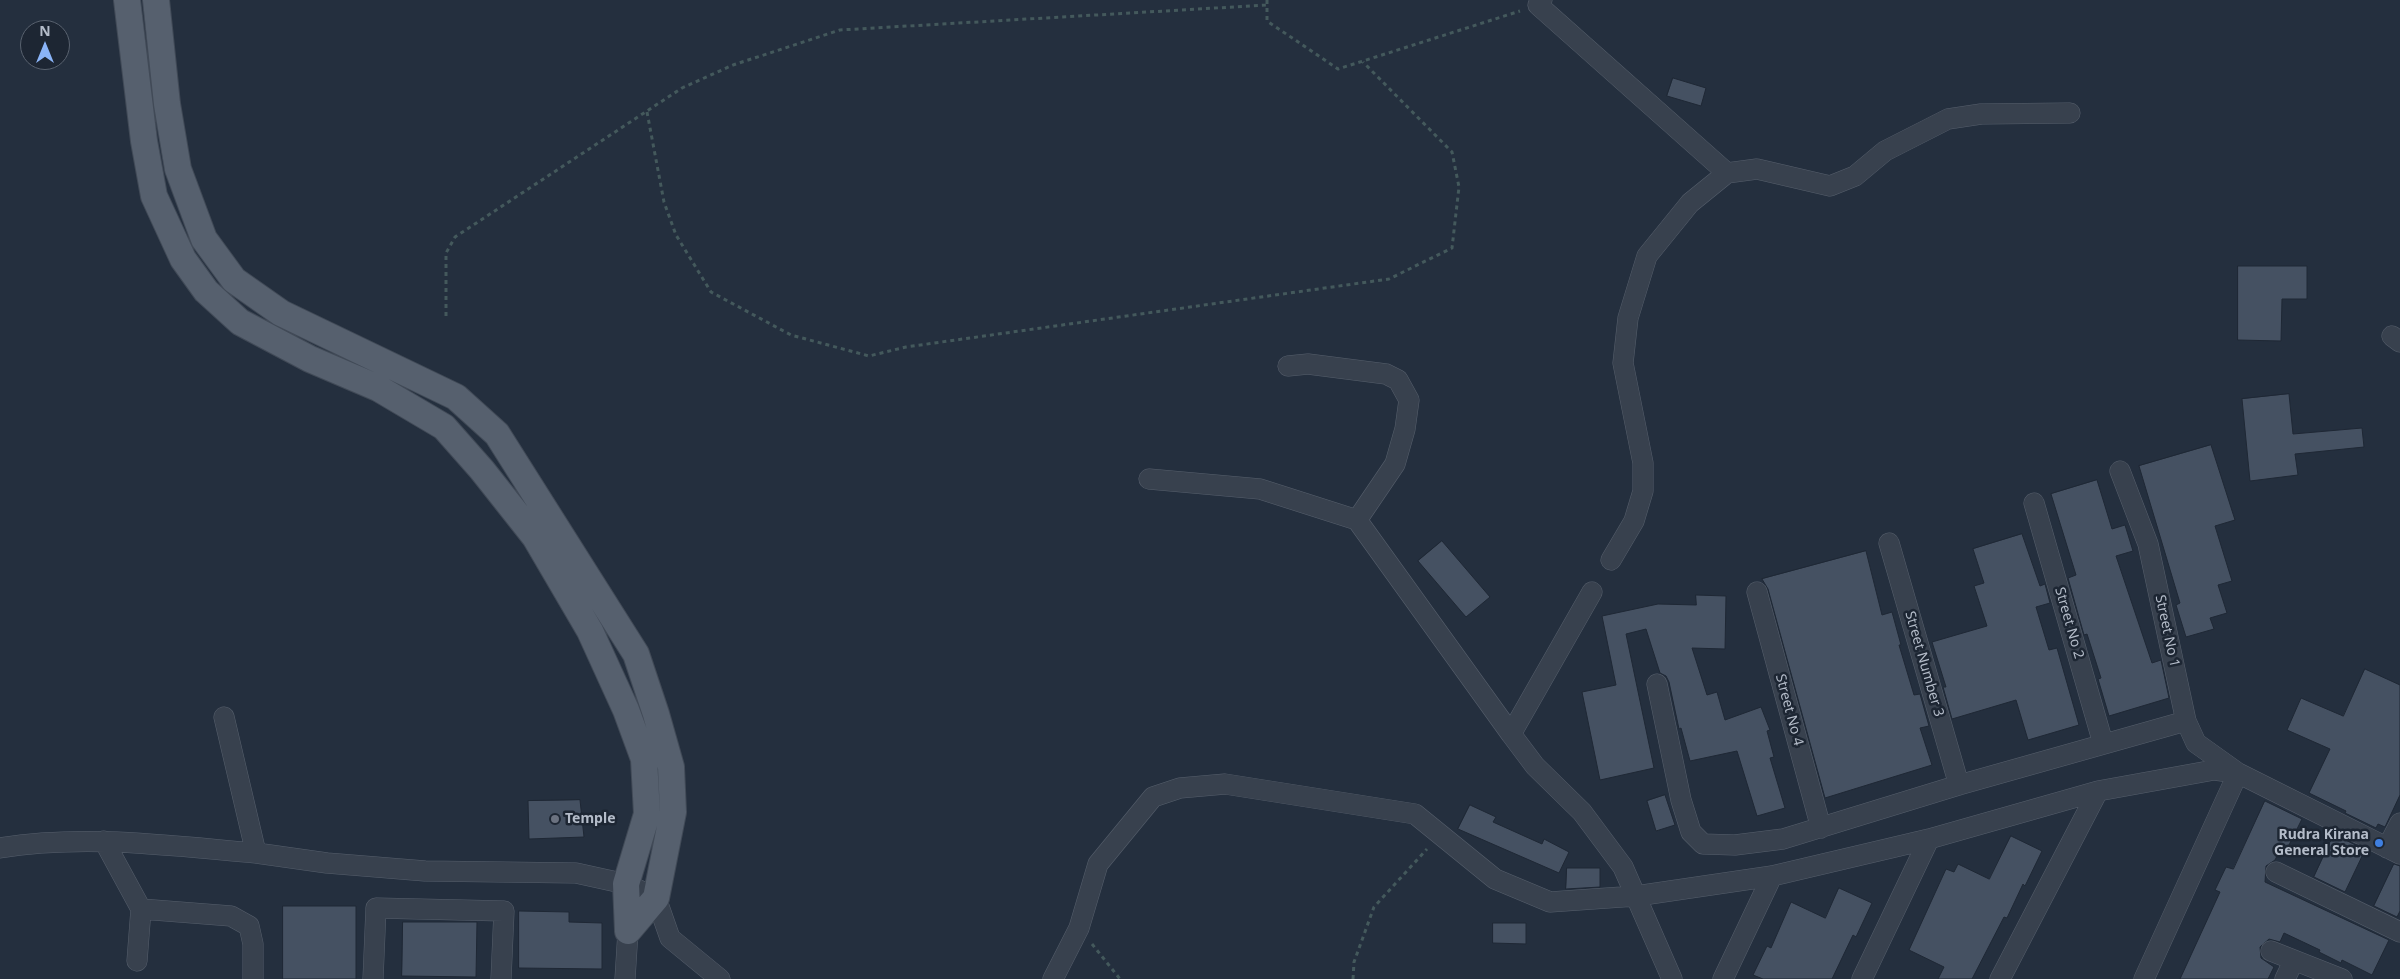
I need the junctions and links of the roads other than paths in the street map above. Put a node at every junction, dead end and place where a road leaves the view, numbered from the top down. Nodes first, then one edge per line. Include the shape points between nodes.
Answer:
1 (127, 0) edge
2 (156, 0) edge
3 (1540, 3) edge
4 (2070, 112) dead end
5 (1727, 173) junction
6 (1288, 366) dead end
7 (2120, 471) dead end
8 (1150, 478) dead end
9 (2034, 503) dead end
10 (1357, 520) junction
11 (1889, 543) dead end
12 (1611, 560) dead end
13 (1592, 592) dead end
14 (1757, 592) dead end
15 (1657, 684) dead end
16 (224, 716) dead end
17 (2186, 721) junction
18 (1511, 734) junction
19 (2103, 743) junction
20 (2238, 773) junction
21 (1959, 786) junction
22 (2098, 791) junction
23 (2400, 823) edge
24 (1821, 828) junction
25 (1929, 839) junction
26 (104, 841) junction
27 (0, 848) edge
28 (2394, 851) edge
29 (256, 853) junction
30 (2276, 872) dead end
31 (1772, 876) junction
32 (626, 884) junction
33 (1636, 896) junction
34 (656, 898) junction
35 (141, 909) junction
36 (628, 931) junction
37 (2400, 932) edge
38 (2271, 951) dead end
39 (2294, 960) junction
40 (137, 961) dead end
41 (253, 979) edge
42 (372, 979) edge
43 (501, 979) edge
44 (625, 979) edge
45 (720, 979) edge
46 (1054, 979) edge
47 (1672, 979) edge
48 (1723, 979) edge
49 (1862, 979) edge
50 (2000, 979) edge
51 (2144, 979) edge
52 (2285, 979) edge
53 (2342, 979) edge

1 - 32 main road via 154,196 183,259 206,292 240,322 310,359 378,388 444,427 535,537 590,631 644,759 646,814
2 - 34 main road via 167,104 178,169 204,239 234,280 282,312 456,397 497,434 636,654 671,767 673,812
3 - 5 street
4 - 5 street via 1981,114 1948,119 1886,151 1856,176 1830,186 1757,169
5 - 12 street via 1690,203 1647,256 1631,309 1623,364 1643,463 1643,491 1634,521
6 - 10 street via 1308,364 1386,374 1398,380 1409,400 1395,464
7 - 17 street, Street No 1 via 2148,544
8 - 10 street via 1260,489
9 - 19 street, Street No 2
10 - 18 street
11 - 21 street, Street Number 3
13 - 18 street
14 - 24 street, Street No 4
15 - 24 street via 1690,832 1703,844 1735,845 1783,839
16 - 29 street
17 - 19 street
17 - 20 street, Street No 1 via 2196,743
18 - 33 street via 1535,766 1582,812 1623,867
19 - 21 street
20 - 22 street via 2214,770
20 - 28 street
20 - 51 street
21 - 24 street
22 - 25 street
22 - 50 street
23 - 28 street
25 - 31 street
25 - 49 street
26 - 27 street via 38,842
26 - 29 street
26 - 35 street
29 - 32 street via 425,871 576,873
30 - 37 street
31 - 33 street
31 - 48 street
32 - 34 street
32 - 36 main road
33 - 46 street via 1550,902 1495,879 1415,814 1225,784 1180,788 1153,797 1098,864 1079,928
33 - 47 street
34 - 36 main road
34 - 45 street via 670,938
35 - 40 street
35 - 41 street via 231,916 250,926
36 - 44 street
38 - 39 street
39 - 52 street
39 - 53 street
42 - 43 street via 376,908 504,911

